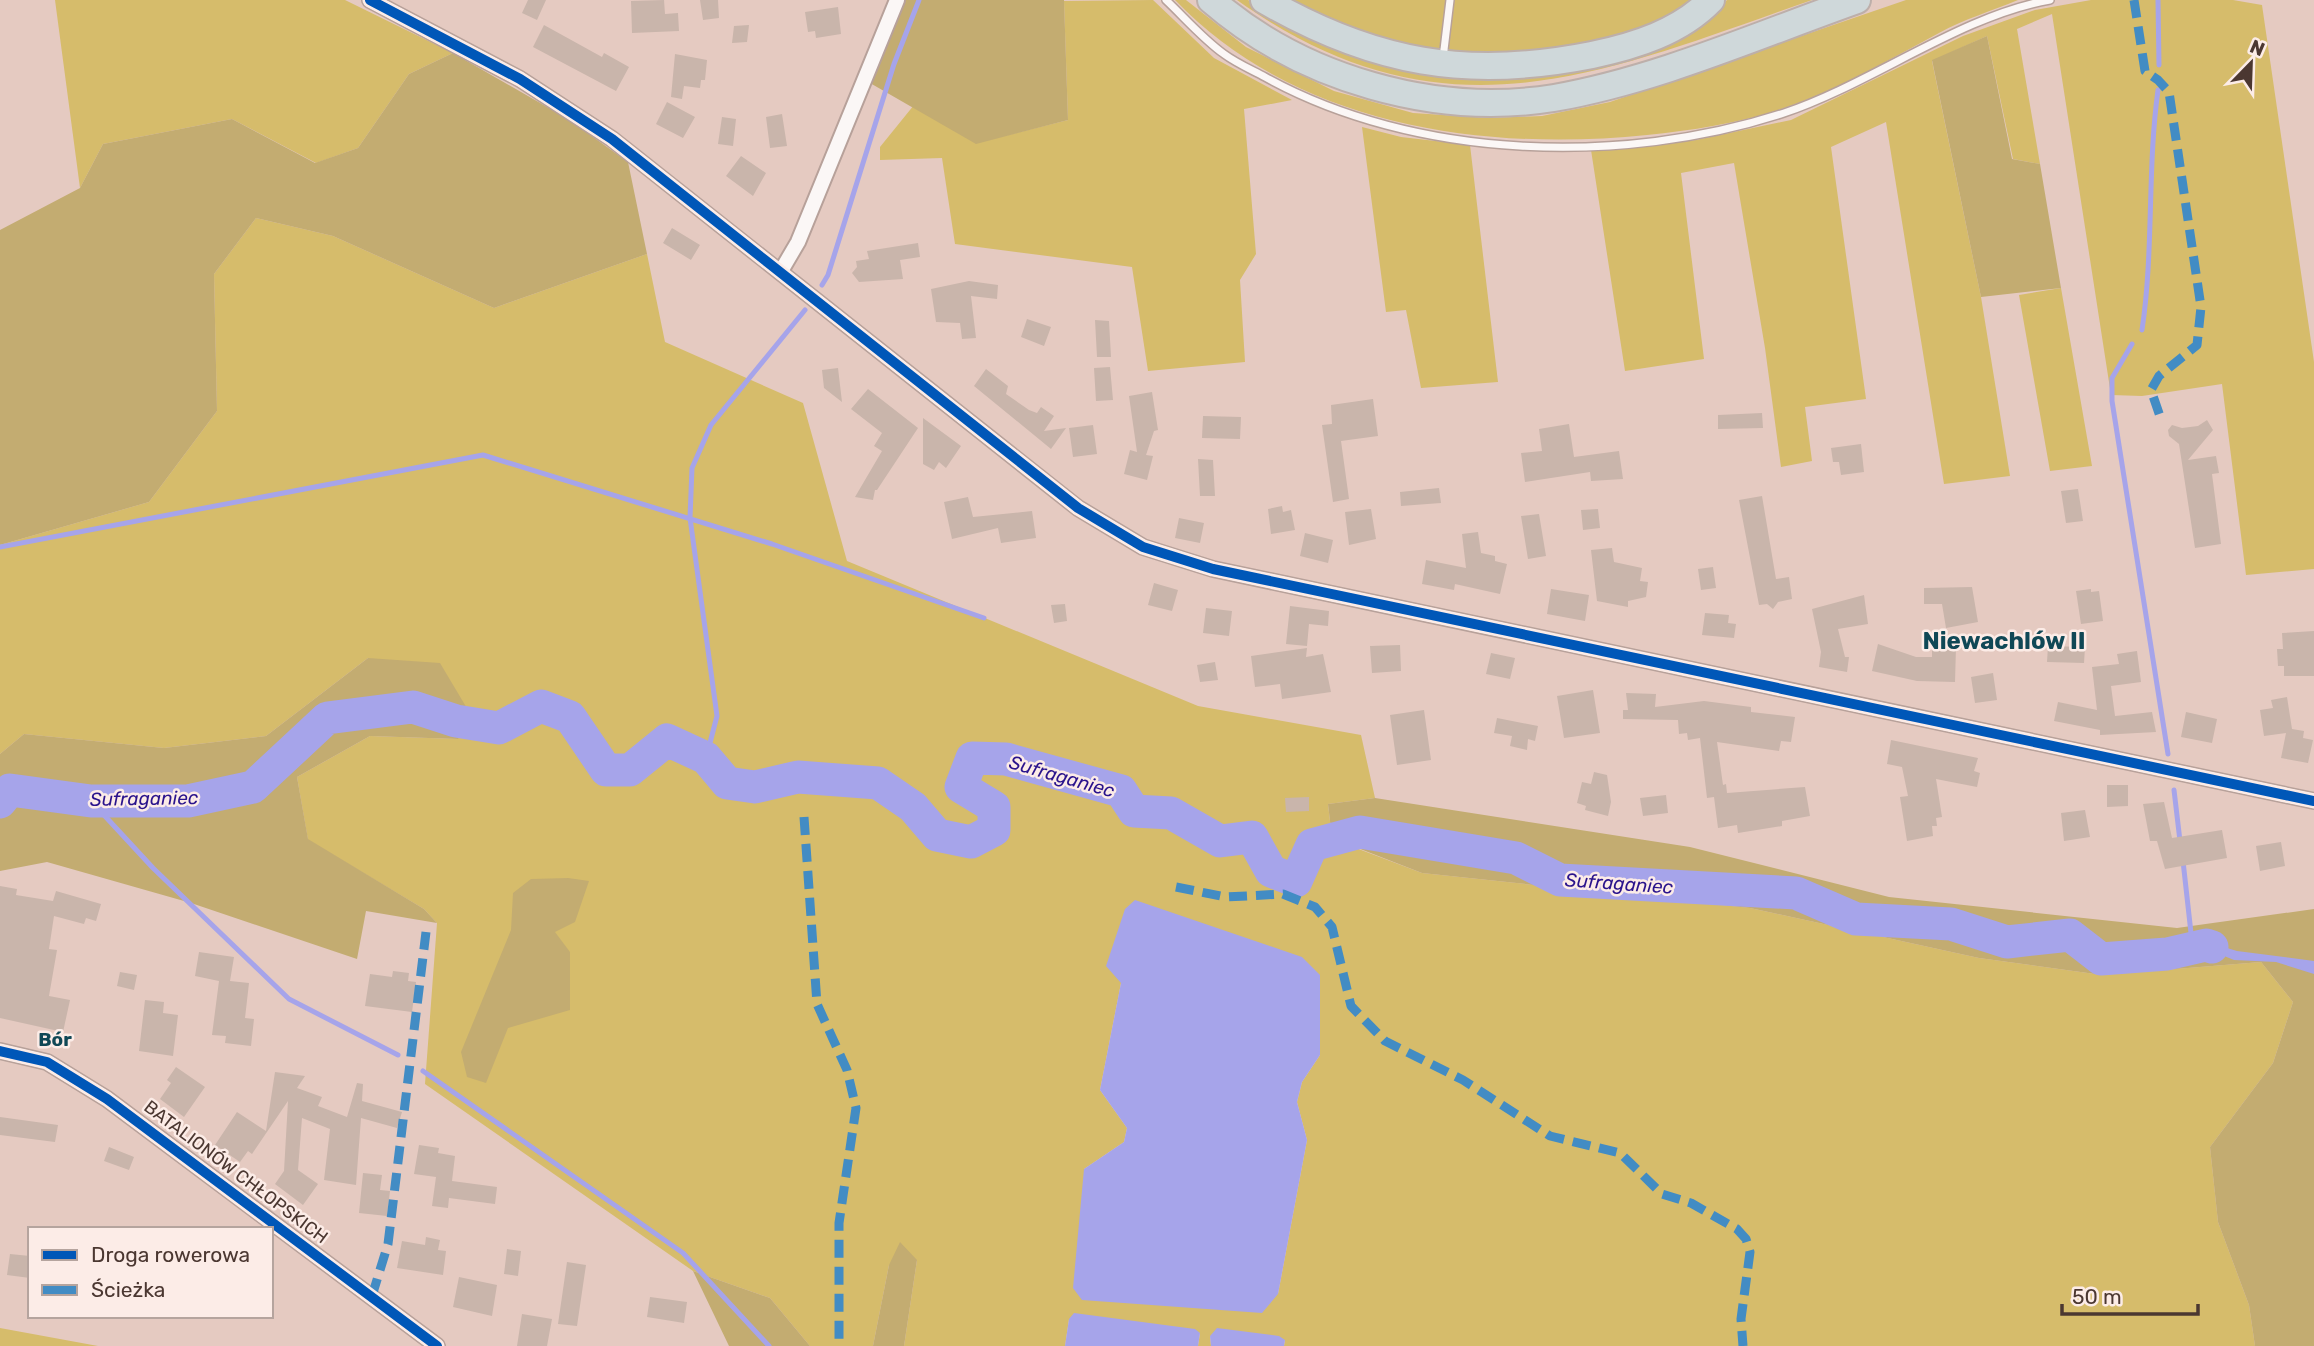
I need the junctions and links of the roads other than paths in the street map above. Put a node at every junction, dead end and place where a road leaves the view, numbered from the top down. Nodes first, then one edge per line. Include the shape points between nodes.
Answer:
1 (370, 0) edge
2 (897, 0) edge
3 (1166, 0) edge
4 (1212, 0) edge
5 (1264, 0) edge
6 (1450, 0) edge
7 (1711, 0) edge
8 (1857, 0) edge
9 (2050, 0) edge
10 (1442, 65) junction
11 (781, 271) junction
12 (2314, 801) edge
13 (0, 1051) edge
14 (438, 1346) edge

1 - 11 street via 558,102
2 - 11 street via 803,232
3 - 9 lane via 1224,54 1343,113 1407,131 1515,146 1612,146 1692,136 1784,113 1961,31
4 - 8 highway via 1268,41 1353,80 1405,95 1483,101 1551,98 1598,88
5 - 10 highway via 1351,44
6 - 10 lane
7 - 10 highway via 1687,22 1614,50 1501,68
11 - 12 street via 1078,508 1164,555
13 - 14 street, BATALIONÓW CHŁOPSKICH via 47,1062 95,1091

